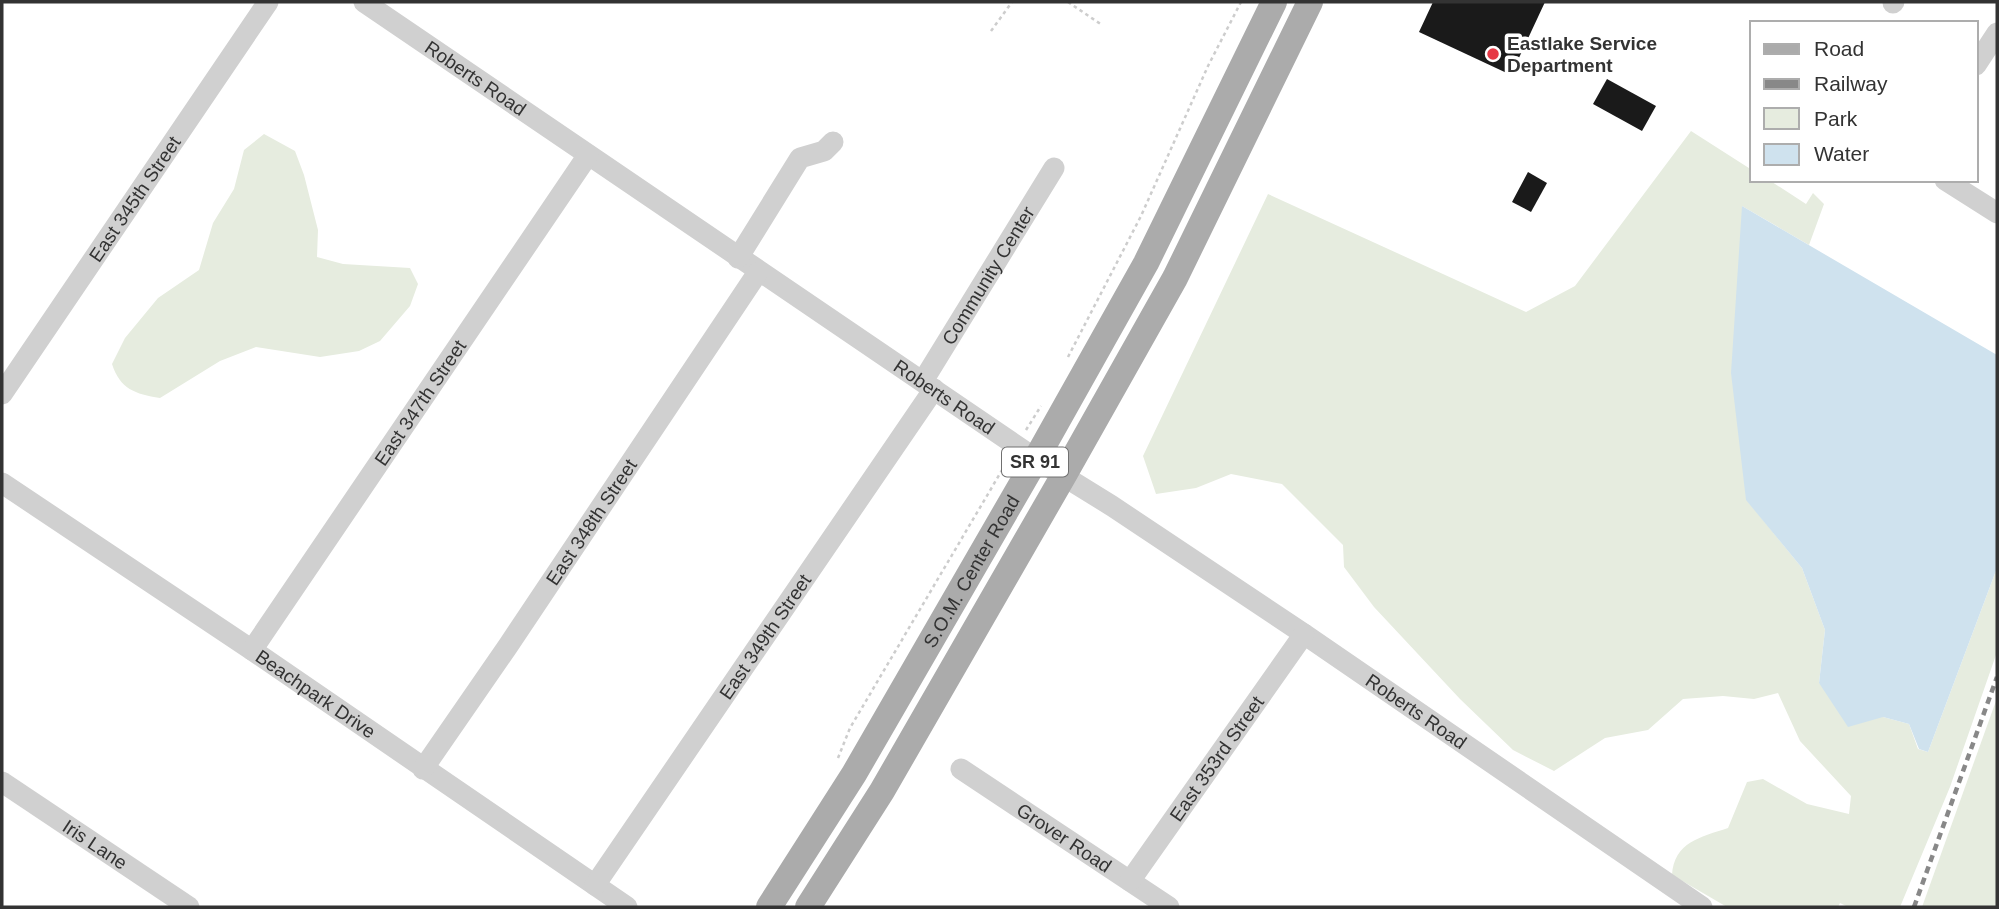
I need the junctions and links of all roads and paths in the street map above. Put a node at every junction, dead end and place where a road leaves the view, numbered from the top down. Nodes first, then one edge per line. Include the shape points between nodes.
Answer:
1 (268, 2) edge
2 (364, 2) edge
3 (1012, 2) edge
4 (1069, 2) edge
5 (1241, 2) edge
6 (1275, 2) edge
7 (1310, 2) edge
8 (1102, 25) dead end
9 (991, 31) dead end
10 (1997, 33) edge
11 (1978, 62) edge
12 (834, 142) dead end
13 (588, 155) junction
14 (1054, 168) dead end
15 (1948, 182) edge
16 (1997, 213) edge
17 (738, 257) junction
18 (758, 272) junction
19 (1066, 361) dead end
20 (928, 385) junction
21 (2, 394) edge
22 (1040, 406) dead end
23 (1027, 428) dead end
24 (1008, 459) dead end
25 (1036, 459) junction
26 (1065, 475) junction
27 (2, 483) edge
28 (1304, 634) junction
29 (251, 650) junction
30 (837, 762) dead end
31 (423, 769) junction
32 (961, 769) dead end
33 (2, 782) edge
34 (1130, 881) junction
35 (595, 885) junction
36 (189, 907) edge
37 (627, 907) edge
38 (769, 907) edge
39 (808, 907) edge
40 (1169, 907) edge
41 (1702, 907) edge

1 - 21 street, East 345th Street
2 - 13 street, Roberts Road
3 - 9 path
4 - 8 path
5 - 19 path via 1141,216
6 - 25 main road, S.O.M. Center Road / SR 91 via 1146,263
7 - 26 main road, S.O.M. Center Road / SR 91 via 1175,278
10 - 11 street
12 - 17 street via 824,151 800,159
13 - 17 street, Roberts Road
13 - 29 street, East 347th Street
14 - 20 street, Community Center
15 - 16 street
17 - 18 street, Roberts Road
18 - 20 street, Roberts Road
18 - 31 street, East 348th Street
20 - 25 street, Roberts Road
20 - 35 street, East 349th Street
22 - 23 path
24 - 30 path via 850,728
25 - 26 street, Roberts Road
25 - 38 main road, S.O.M. Center Road / SR 91 via 854,774
26 - 28 street, Roberts Road
26 - 39 main road, S.O.M. Center Road / SR 91 via 882,791
27 - 29 street, Beachpark Drive
28 - 34 street, East 353rd Street
28 - 41 street, Roberts Road
29 - 31 street, Beachpark Drive
31 - 35 street, Beachpark Drive
32 - 34 street, Grover Road
33 - 36 street, Iris Lane
34 - 40 street, Grover Road
35 - 37 street, Beachpark Drive

